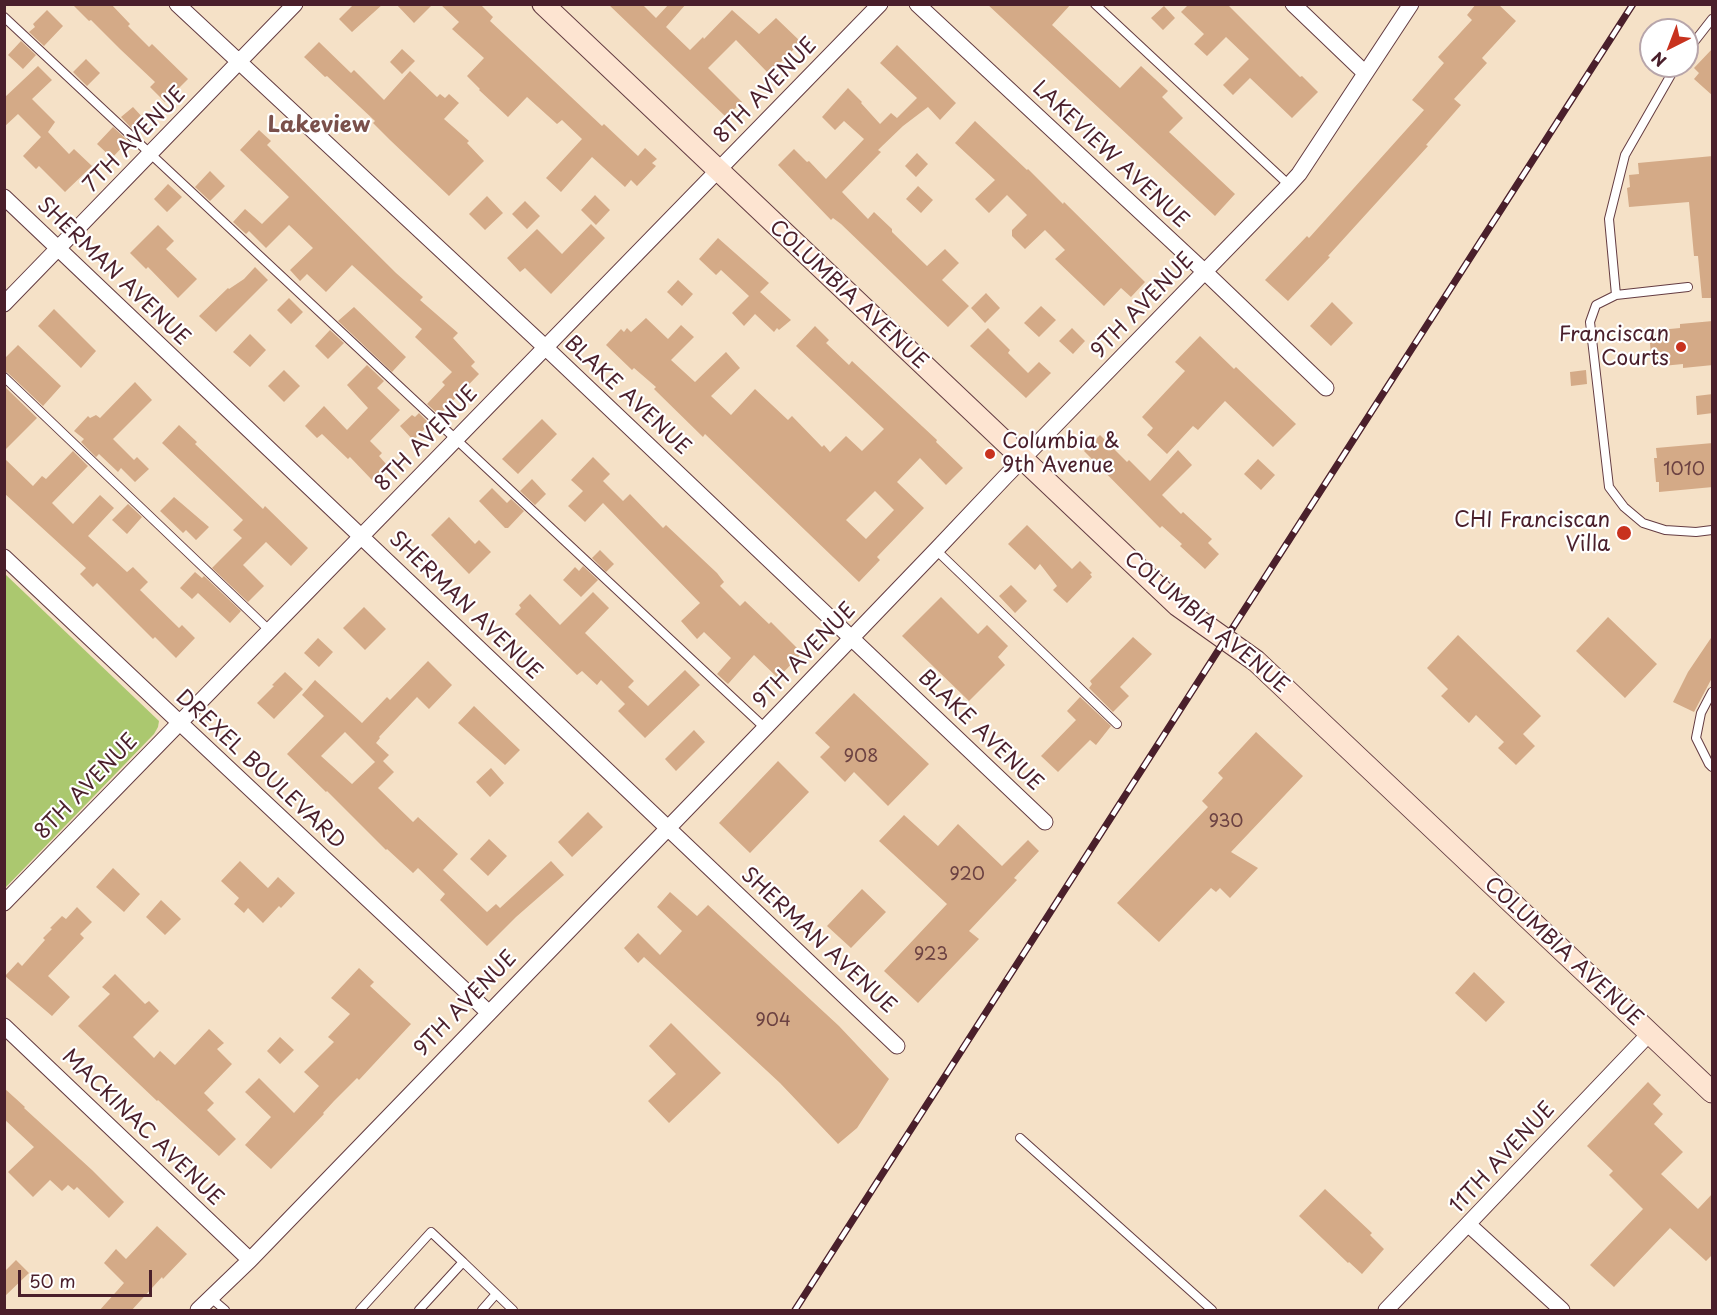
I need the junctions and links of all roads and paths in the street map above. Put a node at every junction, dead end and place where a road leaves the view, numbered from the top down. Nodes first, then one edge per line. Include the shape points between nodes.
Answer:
1 (177, 4) edge
2 (295, 4) edge
3 (543, 4) edge
4 (880, 4) edge
5 (917, 4) edge
6 (1095, 4) edge
7 (1293, 4) edge
8 (1411, 4) edge
9 (4, 17) edge
10 (1713, 19) edge
11 (1699, 36) edge
12 (239, 63) junction
13 (1365, 73) junction
14 (1669, 78) edge
15 (151, 153) junction
16 (717, 171) junction
17 (1289, 185) junction
18 (4, 198) edge
19 (58, 249) junction
20 (1205, 272) junction
21 (1688, 287) dead end
22 (1616, 295) junction
23 (4, 304) edge
24 (545, 347) junction
25 (4, 377) edge
26 (1326, 388) dead end
27 (455, 439) junction
28 (1022, 459) junction
29 (1713, 530) edge
30 (361, 536) junction
31 (936, 550) junction
32 (4, 557) edge
33 (269, 630) junction
34 (852, 638) junction
35 (1713, 692) edge
36 (178, 722) junction
37 (1117, 724) dead end
38 (765, 728) junction
39 (1713, 767) edge
40 (1045, 822) dead end
41 (667, 827) junction
42 (4, 903) edge
43 (488, 1012) junction
44 (4, 1026) edge
45 (1649, 1034) junction
46 (897, 1046) dead end
47 (1713, 1092) edge
48 (1020, 1138) dead end
49 (1469, 1225) junction
50 (249, 1260) junction
51 (463, 1262) junction
52 (496, 1294) junction
53 (211, 1298) junction
54 (198, 1311) edge
55 (225, 1311) edge
56 (360, 1311) edge
57 (419, 1311) edge
58 (482, 1311) edge
59 (513, 1311) edge
60 (1212, 1311) edge
61 (1386, 1311) edge
62 (1562, 1311) edge

1 - 12 street, BLAKE AVENUE
2 - 12 street, 7TH AVENUE
3 - 16 street, COLUMBIA AVENUE
4 - 16 street, 8TH AVENUE
5 - 20 street, LAKEVIEW AVENUE
6 - 17 lane
7 - 13 street
8 - 13 street, 9TH AVENUE
9 - 15 lane
10 - 11 lane
12 - 15 street, 7TH AVENUE
12 - 24 street, BLAKE AVENUE
13 - 17 street, 9TH AVENUE
14 - 22 lane via 1625,155 1609,219
15 - 19 street, 7TH AVENUE
15 - 27 lane
16 - 24 street, 8TH AVENUE
16 - 28 street, COLUMBIA AVENUE
17 - 20 street, 9TH AVENUE
18 - 19 street, SHERMAN AVENUE
19 - 23 street, 7TH AVENUE
19 - 30 street, SHERMAN AVENUE
20 - 26 street, LAKEVIEW AVENUE
20 - 28 street, 9TH AVENUE
21 - 22 lane
22 - 29 lane via 1596,305 1590,322 1610,488 1643,524 1665,530
24 - 27 street, 8TH AVENUE
24 - 34 street, BLAKE AVENUE
25 - 33 lane
27 - 30 street, 8TH AVENUE
27 - 38 lane
28 - 31 street, 9TH AVENUE
28 - 45 street, COLUMBIA AVENUE via 1177,604 1256,661
30 - 33 street, 8TH AVENUE
30 - 41 street, SHERMAN AVENUE
31 - 34 street, 9TH AVENUE
31 - 37 lane
32 - 36 street, DREXEL BOULEVARD
33 - 36 street, 8TH AVENUE
34 - 38 street, 9TH AVENUE
34 - 40 street, BLAKE AVENUE
35 - 39 lane via 1701,713 1696,738
36 - 42 street, 8TH AVENUE
36 - 43 street, DREXEL BOULEVARD
38 - 41 street, 9TH AVENUE
41 - 43 street, 9TH AVENUE
41 - 46 street, SHERMAN AVENUE
43 - 50 street, 9TH AVENUE
44 - 50 street, MACKINAC AVENUE
45 - 47 street, COLUMBIA AVENUE
45 - 49 street, 11TH AVENUE
48 - 60 lane
49 - 61 street, 11TH AVENUE
49 - 62 street
50 - 53 street, 9TH AVENUE
51 - 52 lane
51 - 56 lane via 431,1233
51 - 57 lane
52 - 58 lane
52 - 59 lane
53 - 54 street, 9TH AVENUE
53 - 55 lane

